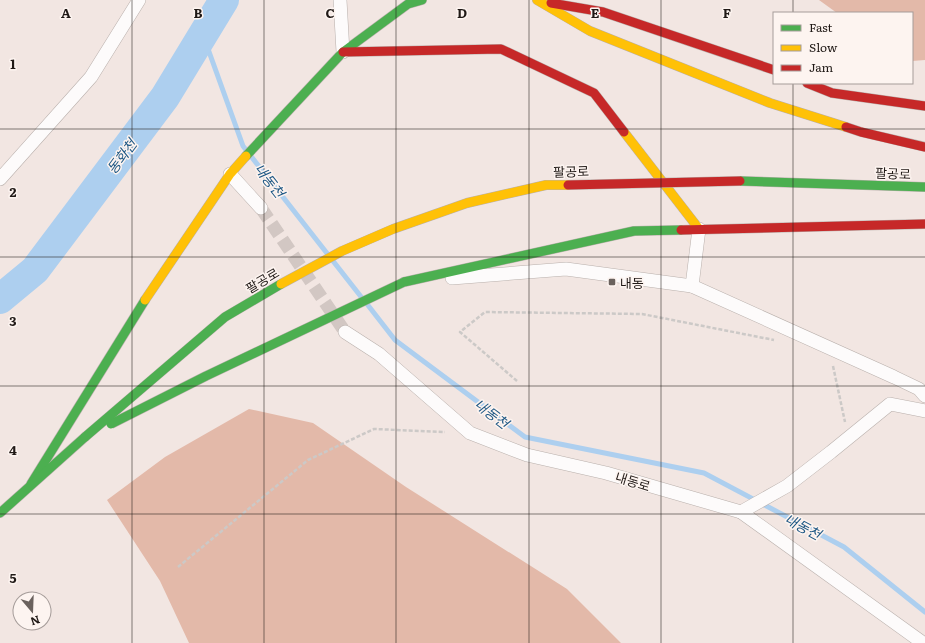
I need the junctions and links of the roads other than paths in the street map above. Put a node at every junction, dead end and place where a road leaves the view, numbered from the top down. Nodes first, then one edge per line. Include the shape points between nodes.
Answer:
1 (139, 0) edge
2 (340, 0) edge
3 (422, 0) edge
4 (538, 0) edge
5 (343, 52) junction
6 (773, 70) edge
7 (810, 84) edge
8 (925, 106) edge
9 (925, 147) edge
10 (230, 174) junction
11 (0, 179) edge
12 (925, 187) edge
13 (261, 208) tunnel mouth
14 (925, 224) edge
15 (699, 229) junction
16 (404, 282) junction
17 (692, 286) junction
18 (345, 332) tunnel mouth
19 (923, 391) edge
20 (925, 411) edge
21 (85, 437) junction
22 (31, 484) junction
23 (741, 512) junction
24 (0, 513) edge
25 (923, 643) edge

1 - 11 street via 91,76
2 - 5 street
3 - 5 main road via 408,4
4 - 6 main road via 603,12
4 - 9 main road via 590,31 672,62 770,104 861,132
5 - 10 main road
5 - 15 main road via 501,49 594,93
7 - 8 main road via 832,93
10 - 13 street
10 - 22 main road via 136,314
12 - 21 main road, 팔공로, bridge via 740,181 597,183 546,185 467,203 342,251 290,278 225,317
14 - 15 main road
15 - 16 main road via 634,231
15 - 17 street
16 - 17 street via 566,269
16 - 21 main road, bridge
17 - 19 street
18 - 23 street, 내동로 via 379,354 470,433 526,455 606,473
20 - 23 street via 890,404 787,486
21 - 22 main road, 팔공로
22 - 24 main road, 팔공로
23 - 25 street

